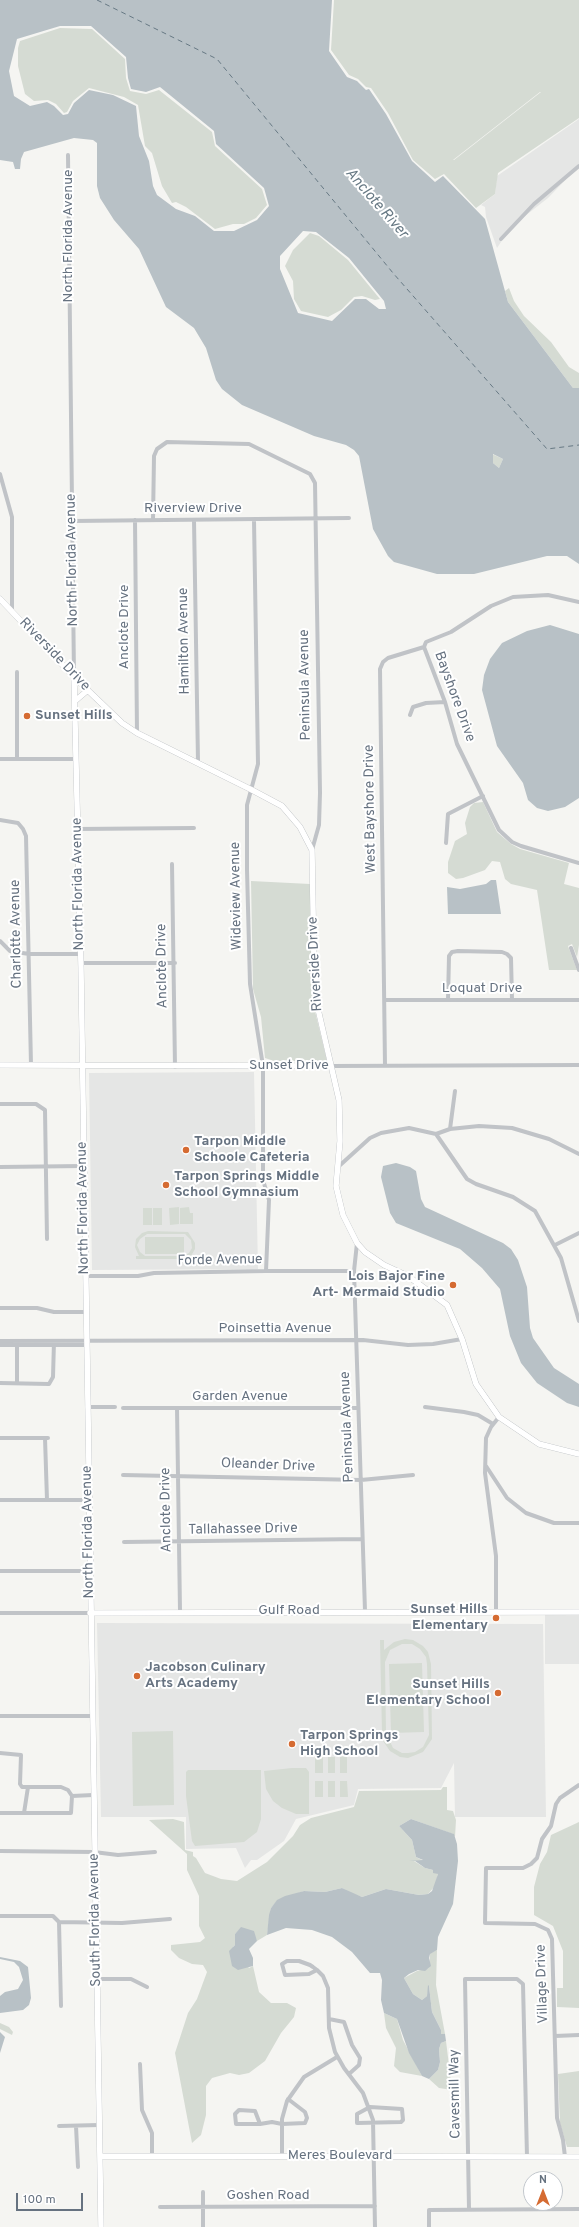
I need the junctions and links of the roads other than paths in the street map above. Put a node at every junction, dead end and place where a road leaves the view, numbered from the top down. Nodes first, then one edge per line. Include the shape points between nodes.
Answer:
1 (68, 155) dead end
2 (579, 166) edge
3 (501, 239) dead end
4 (0, 474) edge
5 (349, 518) dead end
6 (314, 519) junction
7 (135, 520) junction
8 (153, 520) junction
9 (194, 520) junction
10 (254, 520) junction
11 (73, 521) junction
12 (0, 599) edge
13 (579, 602) edge
14 (12, 611) junction
15 (424, 646) junction
16 (17, 672) dead end
17 (74, 677) junction
18 (88, 690) junction
19 (75, 701) junction
20 (445, 702) junction
21 (410, 715) dead end
22 (137, 733) junction
23 (0, 759) edge
24 (16, 759) junction
25 (76, 759) junction
26 (198, 762) junction
27 (252, 790) junction
28 (483, 796) junction
29 (0, 820) edge
30 (194, 828) dead end
31 (77, 829) junction
32 (446, 843) dead end
33 (312, 850) junction
34 (579, 863) edge
35 (172, 864) dead end
36 (0, 942) edge
37 (571, 948) dead end
38 (29, 954) junction
39 (80, 954) junction
40 (81, 963) junction
41 (175, 963) junction
42 (579, 970) edge
43 (385, 1000) junction
44 (448, 1000) junction
45 (512, 1000) junction
46 (579, 1000) edge
47 (0, 1065) edge
48 (31, 1065) junction
49 (579, 1065) edge
50 (81, 1066) junction
51 (263, 1066) junction
52 (331, 1066) junction
53 (385, 1066) junction
54 (175, 1067) junction
55 (455, 1091) dead end
56 (0, 1104) edge
57 (450, 1129) junction
58 (436, 1134) junction
59 (579, 1154) edge
60 (46, 1166) junction
61 (83, 1166) junction
62 (338, 1166) junction
63 (0, 1167) edge
64 (579, 1233) edge
65 (47, 1239) dead end
66 (356, 1243) junction
67 (555, 1245) junction
68 (266, 1271) junction
69 (354, 1271) junction
70 (86, 1276) junction
71 (0, 1308) edge
72 (87, 1312) junction
73 (579, 1321) edge
74 (462, 1339) junction
75 (87, 1340) junction
76 (356, 1340) junction
77 (0, 1341) edge
78 (17, 1343) junction
79 (54, 1343) junction
80 (0, 1345) edge
81 (0, 1383) edge
82 (17, 1383) junction
83 (87, 1407) junction
84 (115, 1407) dead end
85 (425, 1407) dead end
86 (123, 1408) dead end
87 (177, 1408) junction
88 (358, 1408) junction
89 (499, 1417) junction
90 (493, 1424) junction
91 (0, 1438) edge
92 (579, 1454) edge
93 (485, 1466) junction
94 (123, 1475) dead end
95 (178, 1475) junction
96 (413, 1475) dead end
97 (361, 1480) junction
98 (0, 1500) edge
99 (47, 1500) junction
100 (89, 1500) junction
101 (579, 1523) edge
102 (362, 1539) junction
103 (124, 1542) dead end
104 (179, 1542) junction
105 (0, 1571) edge
106 (90, 1571) junction
107 (180, 1611) junction
108 (364, 1611) junction
109 (496, 1611) junction
110 (579, 1612) edge
111 (0, 1613) edge
112 (90, 1613) junction
113 (0, 1716) edge
114 (92, 1716) junction
115 (0, 1753) edge
116 (579, 1785) edge
117 (28, 1787) junction
118 (93, 1795) junction
119 (72, 1796) junction
120 (0, 1813) edge
121 (24, 1813) junction
122 (0, 1852) edge
123 (94, 1852) junction
124 (155, 1852) dead end
125 (0, 1916) edge
126 (170, 1920) dead end
127 (59, 1922) junction
128 (96, 1922) junction
129 (317, 1970) junction
130 (97, 1979) junction
131 (146, 1987) dead end
132 (61, 2006) dead end
133 (329, 2019) junction
134 (579, 2035) edge
135 (555, 2036) junction
136 (337, 2057) junction
137 (140, 2064) dead end
138 (349, 2074) junction
139 (288, 2099) junction
140 (370, 2107) junction
141 (260, 2124) junction
142 (282, 2124) junction
143 (374, 2124) junction
144 (99, 2125) junction
145 (60, 2126) dead end
146 (76, 2126) junction
147 (100, 2156) junction
148 (152, 2156) junction
149 (282, 2156) junction
150 (374, 2157) junction
151 (468, 2157) junction
152 (527, 2157) junction
153 (565, 2157) junction
154 (579, 2157) edge
155 (78, 2167) dead end
156 (203, 2192) dead end
157 (375, 2206) junction
158 (160, 2207) dead end
159 (203, 2207) junction
160 (469, 2209) junction
161 (579, 2209) edge
162 (101, 2227) edge
163 (203, 2227) edge
164 (375, 2227) edge
165 (429, 2227) edge

1 - 11 street, North Florida Avenue
2 - 3 street via 534,204
4 - 14 street via 12,517
5 - 6 street, Riverview Drive
6 - 8 street, Peninsula Avenue via 315,483 310,474 300,467 249,444 167,442 157,449 154,456
6 - 10 street, Riverview Drive
6 - 33 street, Peninsula Avenue via 320,793 319,825
7 - 8 street, Riverview Drive
7 - 11 street, Riverview Drive
7 - 22 street, Anclote Drive
8 - 9 street, Riverview Drive
9 - 10 street, Riverview Drive
9 - 26 street, Hamilton Avenue
10 - 27 street, Wideview Avenue via 258,764
11 - 17 street, North Florida Avenue
12 - 14 street, Riverside Drive
13 - 15 street, Bayshore Drive via 542,594 513,597 491,606 452,632 426,642
14 - 17 street, Riverside Drive
15 - 20 street, Bayshore Drive
15 - 43 street, West Bayshore Drive via 388,658 380,669
16 - 24 street
17 - 18 street, Riverside Drive
17 - 19 street, North Florida Avenue
18 - 19 street
18 - 22 street, Riverside Drive via 112,715
19 - 25 street, North Florida Avenue
20 - 21 street via 413,707
20 - 28 street, Bayshore Drive via 457,744
22 - 26 street, Riverside Drive
23 - 24 street
24 - 25 street
25 - 31 street, North Florida Avenue
26 - 27 street, Riverside Drive
27 - 33 street, Riverside Drive via 282,806 293,818
27 - 51 street, Wideview Avenue via 247,805 250,984
28 - 32 street via 448,814
28 - 34 street, Bayshore Drive via 499,830 512,842
29 - 38 street, Charlotte Avenue via 18,823 26,836
30 - 31 street
31 - 39 street, North Florida Avenue
33 - 52 street, Riverside Drive via 314,960 318,1009
35 - 41 street, Anclote Drive
36 - 38 street via 10,951
37 - 42 street
38 - 39 street
38 - 48 street, Charlotte Avenue
39 - 40 street, North Florida Avenue
40 - 41 street
40 - 50 street, North Florida Avenue
41 - 54 street, Anclote Drive
43 - 44 street, Loquat Drive
43 - 53 street, West Bayshore Drive
44 - 45 street, Loquat Drive
44 - 45 street via 449,956 452,952 458,951 507,954 511,958
45 - 46 street, Loquat Drive
47 - 48 street, Sunset Drive
48 - 50 street, Sunset Drive
49 - 53 street, Sunset Drive
50 - 54 street, Sunset Drive
50 - 61 street, North Florida Avenue
51 - 52 street, Sunset Drive
51 - 54 street, Sunset Drive
51 - 68 street, Wideview Avenue via 264,1180 269,1200
52 - 53 street, Sunset Drive
52 - 62 street, Riverside Drive via 340,1108
55 - 57 street
56 - 60 street via 42,1106 45,1113
57 - 58 street
57 - 59 street via 485,1126 518,1130 548,1139
58 - 62 street via 409,1128 381,1133 370,1138
58 - 67 street via 467,1179 513,1197 535,1211
60 - 61 street
60 - 63 street
60 - 65 street
61 - 70 street, North Florida Avenue
62 - 66 street, Riverside Drive via 338,1200
64 - 67 street
66 - 69 street, Peninsula Avenue
66 - 74 street, Riverside Drive via 384,1265 408,1276 447,1305
67 - 73 street
68 - 69 street, Forde Avenue
68 - 70 street, Forde Avenue
69 - 76 street, Peninsula Avenue
70 - 72 street, North Florida Avenue
71 - 72 street
72 - 75 street, North Florida Avenue
74 - 76 street, Poinsettia Avenue via 408,1345
74 - 89 street, Riverside Drive via 476,1384
75 - 76 street, Poinsettia Avenue
75 - 79 street, Poinsettia Avenue
75 - 83 street, North Florida Avenue
76 - 88 street, Peninsula Avenue
77 - 78 street
78 - 79 street, Poinsettia Avenue
78 - 80 street
78 - 82 street
79 - 82 street via 53,1377 49,1384
81 - 82 street
83 - 84 street
83 - 100 street, North Florida Avenue
85 - 90 street via 471,1413
86 - 87 street, Garden Avenue
87 - 88 street, Garden Avenue
87 - 95 street, Anclote Drive
88 - 97 street, Peninsula Avenue
89 - 90 street
89 - 92 street, Riverside Drive via 538,1444
90 - 93 street via 486,1444
91 - 99 street via 47,1438
93 - 101 street via 507,1498 526,1513 554,1523
93 - 109 street via 496,1556
94 - 95 street, Oleander Drive
95 - 97 street, Oleander Drive
95 - 104 street, Anclote Drive
96 - 97 street, Oleander Drive
97 - 102 street, Peninsula Avenue
98 - 99 street
99 - 100 street
100 - 106 street, North Florida Avenue
102 - 104 street, Tallahassee Drive
102 - 108 street, Peninsula Avenue
103 - 104 street, Tallahassee Drive
104 - 107 street, Anclote Drive
105 - 106 street
106 - 112 street, North Florida Avenue
107 - 108 street, Gulf Road
107 - 112 street, Gulf Road
108 - 109 street, Gulf Road
109 - 110 street, Gulf Road
111 - 112 street, Gulf Road
112 - 114 street, South Florida Avenue
113 - 114 street
114 - 118 street, South Florida Avenue
115 - 117 street via 21,1755 20,1784 22,1787
116 - 135 street, Village Drive via 560,1798 556,1804 551,1826 542,1839 537,1858 531,1864 523,1868 486,1868 485,1923 535,1924 548,1930 551,1936
117 - 119 street via 61,1787 68,1790
117 - 121 street
118 - 119 street
118 - 123 street, South Florida Avenue
119 - 121 street via 71,1813
120 - 121 street
122 - 123 street
123 - 124 street via 118,1855
123 - 128 street, South Florida Avenue
125 - 127 street via 53,1916
126 - 128 street
127 - 128 street
127 - 132 street
128 - 130 street, South Florida Avenue
129 - 129 street via 299,1961 287,1961 282,1964 285,1975 309,1974
129 - 133 street via 329,1991
130 - 131 street via 131,1979
130 - 144 street, South Florida Avenue
133 - 136 street
133 - 138 street via 344,2022 360,2058 359,2065
134 - 135 street
135 - 153 street, Village Drive via 557,2118
136 - 138 street
136 - 139 street via 304,2077
137 - 148 street via 142,2110 152,2133
138 - 140 street
139 - 142 street via 283,2111
139 - 142 street via 305,2112 306,2119 304,2124
140 - 143 street
140 - 143 street via 358,2113 355,2122
140 - 143 street via 403,2110 401,2122
141 - 141 street via 254,2111 239,2110 235,2114 236,2124
141 - 142 street
142 - 149 street
143 - 150 street
144 - 146 street
144 - 147 street, South Florida Avenue
145 - 146 street
146 - 155 street
147 - 148 street, Meres Boulevard
147 - 162 street, South Florida Avenue
148 - 149 street, Meres Boulevard
149 - 150 street, Meres Boulevard
150 - 151 street, Meres Boulevard
150 - 157 street
151 - 152 street, Meres Boulevard
151 - 152 street, Cavesmill Way via 464,1979 516,1979 523,1984
151 - 160 street, Cavesmill Way
152 - 153 street, Meres Boulevard
153 - 154 street, Meres Boulevard
156 - 159 street
157 - 159 street, Goshen Road
157 - 164 street
158 - 159 street, Goshen Road
159 - 163 street
160 - 161 street
160 - 165 street via 429,2210

